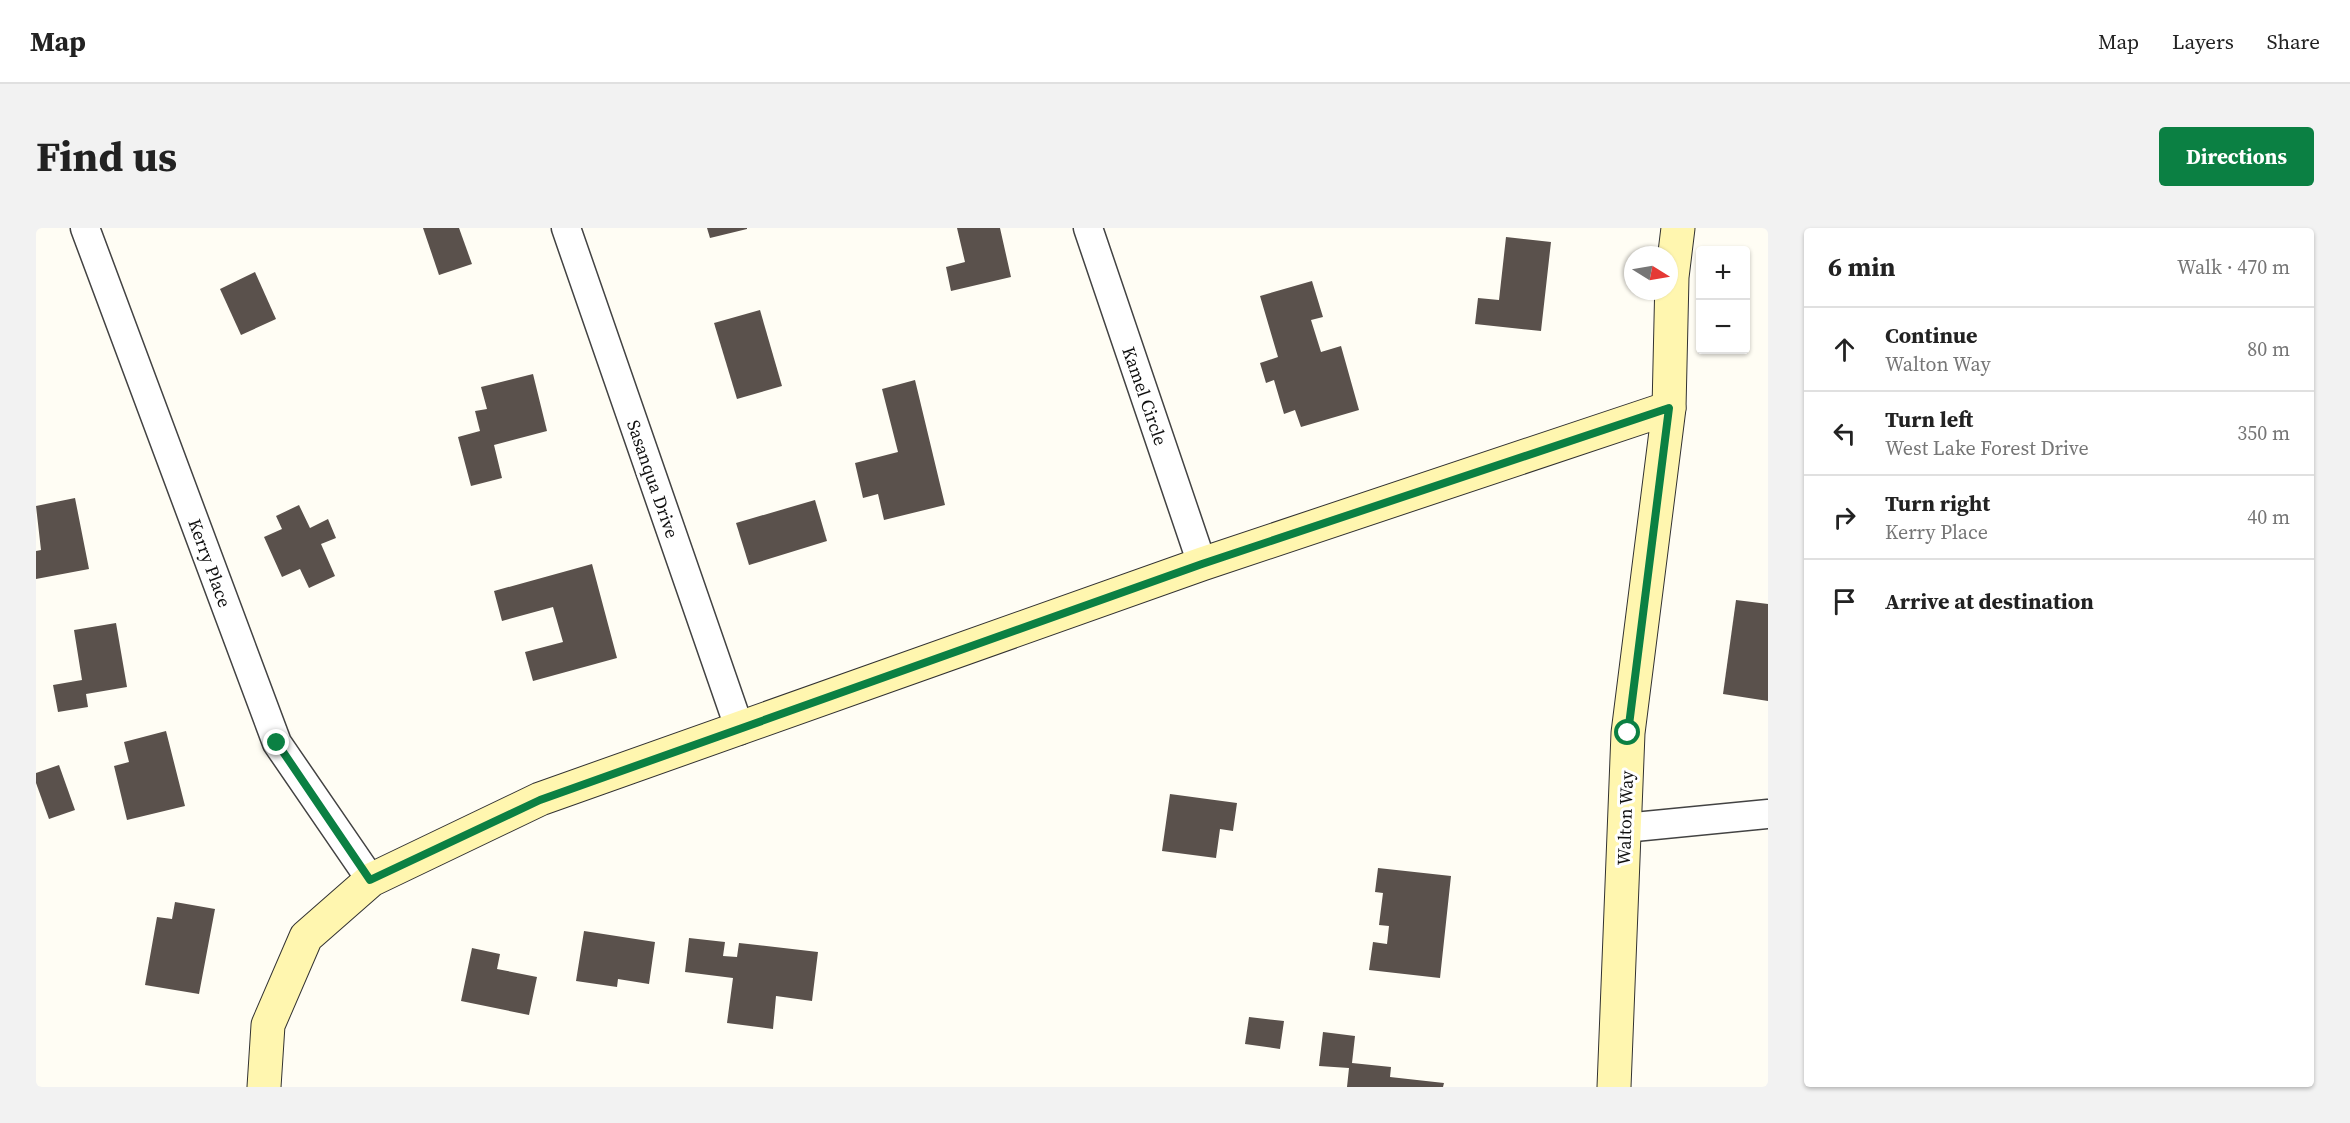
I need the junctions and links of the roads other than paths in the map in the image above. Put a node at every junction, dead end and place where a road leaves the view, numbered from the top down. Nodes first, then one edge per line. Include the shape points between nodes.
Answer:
1 (85, 228) edge
2 (566, 228) edge
3 (1088, 228) edge
4 (1678, 228) edge
5 (1669, 408) junction
6 (1202, 564) junction
7 (740, 730) junction
8 (1768, 814) edge
9 (1624, 828) junction
10 (370, 880) junction
11 (264, 1087) edge
12 (1614, 1087) edge

1 - 10 street, Kerry Place via 277,743
2 - 7 street, Sasanqua Drive
3 - 6 street, Kamel Circle
4 - 5 street, Walton Way via 1672,277
5 - 6 street
5 - 9 street, Walton Way via 1628,733
6 - 7 street
7 - 10 street via 540,800
8 - 9 street
9 - 12 street, Walton Way
10 - 11 street via 306,937 268,1025

